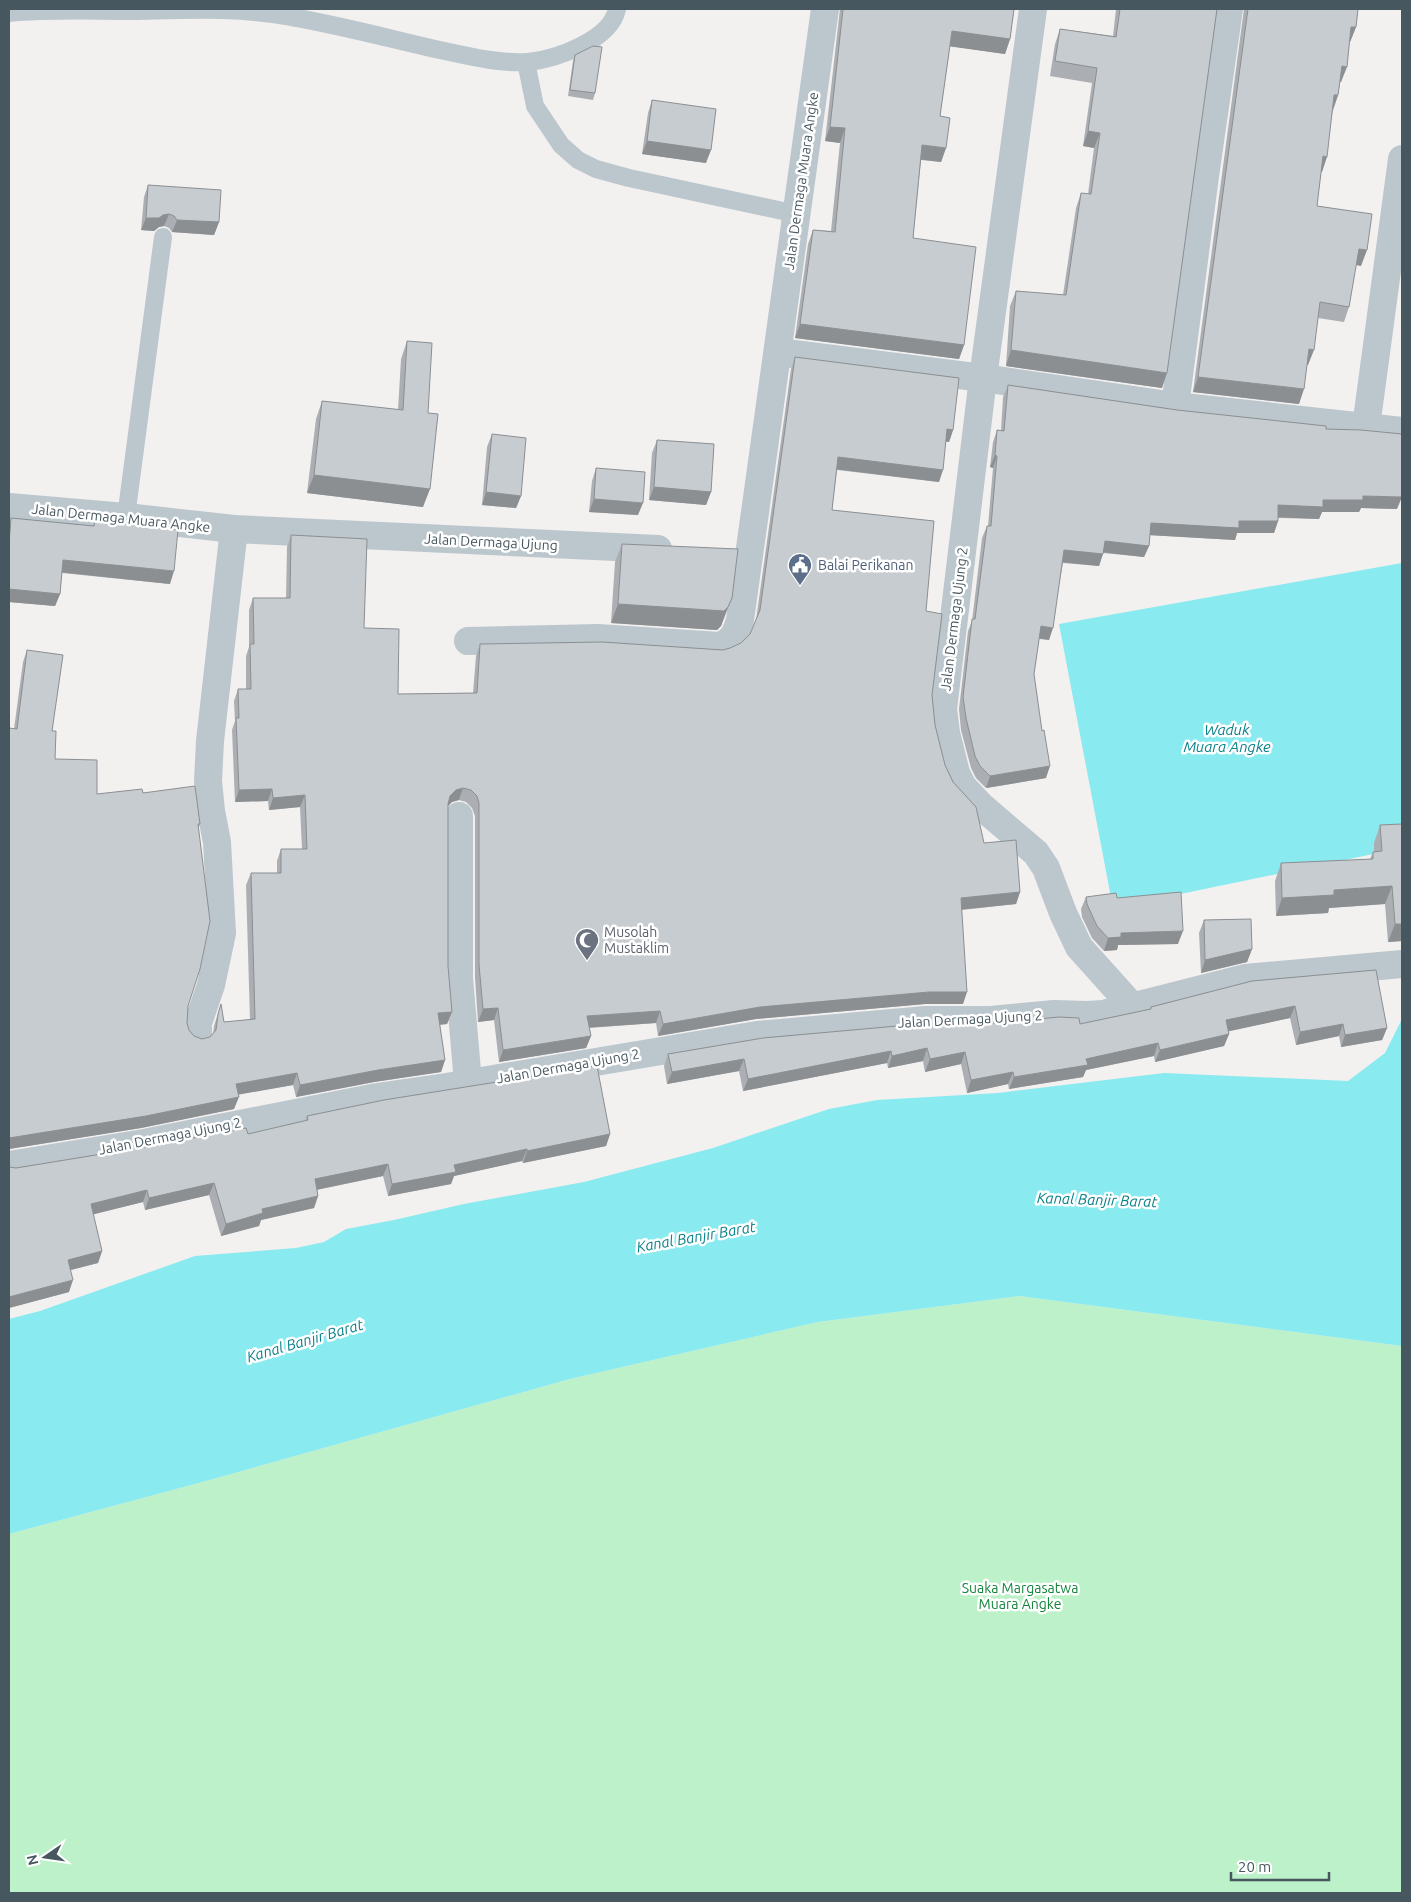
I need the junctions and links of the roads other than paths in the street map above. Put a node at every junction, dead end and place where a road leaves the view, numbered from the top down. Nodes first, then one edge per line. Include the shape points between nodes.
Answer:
1 (617, 9) edge
2 (825, 9) edge
3 (1033, 9) edge
4 (1229, 9) edge
5 (9, 12) edge
6 (526, 62) junction
7 (1402, 159) edge
8 (797, 214) junction
9 (163, 237) dead end
10 (778, 352) junction
11 (983, 378) junction
12 (1175, 406) junction
13 (1366, 427) junction
14 (1402, 431) edge
15 (9, 507) edge
16 (126, 517) junction
17 (234, 529) junction
18 (680, 550) edge
19 (468, 641) dead end
20 (459, 816) dead end
21 (1402, 964) edge
22 (1132, 1006) junction
23 (198, 1035) edge
24 (468, 1083) junction
25 (9, 1165) edge

1 - 6 lane via 610,25 593,39 552,58
2 - 8 street, Jalan Dermaga Muara Angke
3 - 11 street, Jalan Dermaga Ujung 2
4 - 12 street
5 - 6 lane via 233,10 290,16 477,58
6 - 8 lane via 535,106 561,145 578,160 596,169 630,178
7 - 13 street
8 - 10 street, Jalan Dermaga Muara Angke
9 - 16 lane
10 - 11 street
10 - 19 street via 739,553 737,630 728,643 720,646 598,638
11 - 12 street
11 - 22 street, Jalan Dermaga Ujung 2 via 943,709 946,733 956,773 964,787 981,806 1036,853 1046,868 1079,947
12 - 13 street
13 - 14 street
15 - 16 street, Jalan Dermaga Muara Angke
16 - 17 street, Jalan Dermaga Muara Angke
17 - 18 street, Jalan Dermaga Ujung
17 - 23 street via 208,781 218,842 222,933 211,985 198,1023
20 - 24 street via 459,978
21 - 22 street, Jalan Dermaga Ujung 2 via 1245,978
22 - 24 street, Jalan Dermaga Ujung 2 via 1087,1016 1054,1014 990,1020 926,1020 757,1035
24 - 25 street, Jalan Dermaga Ujung 2 via 377,1096 144,1143

